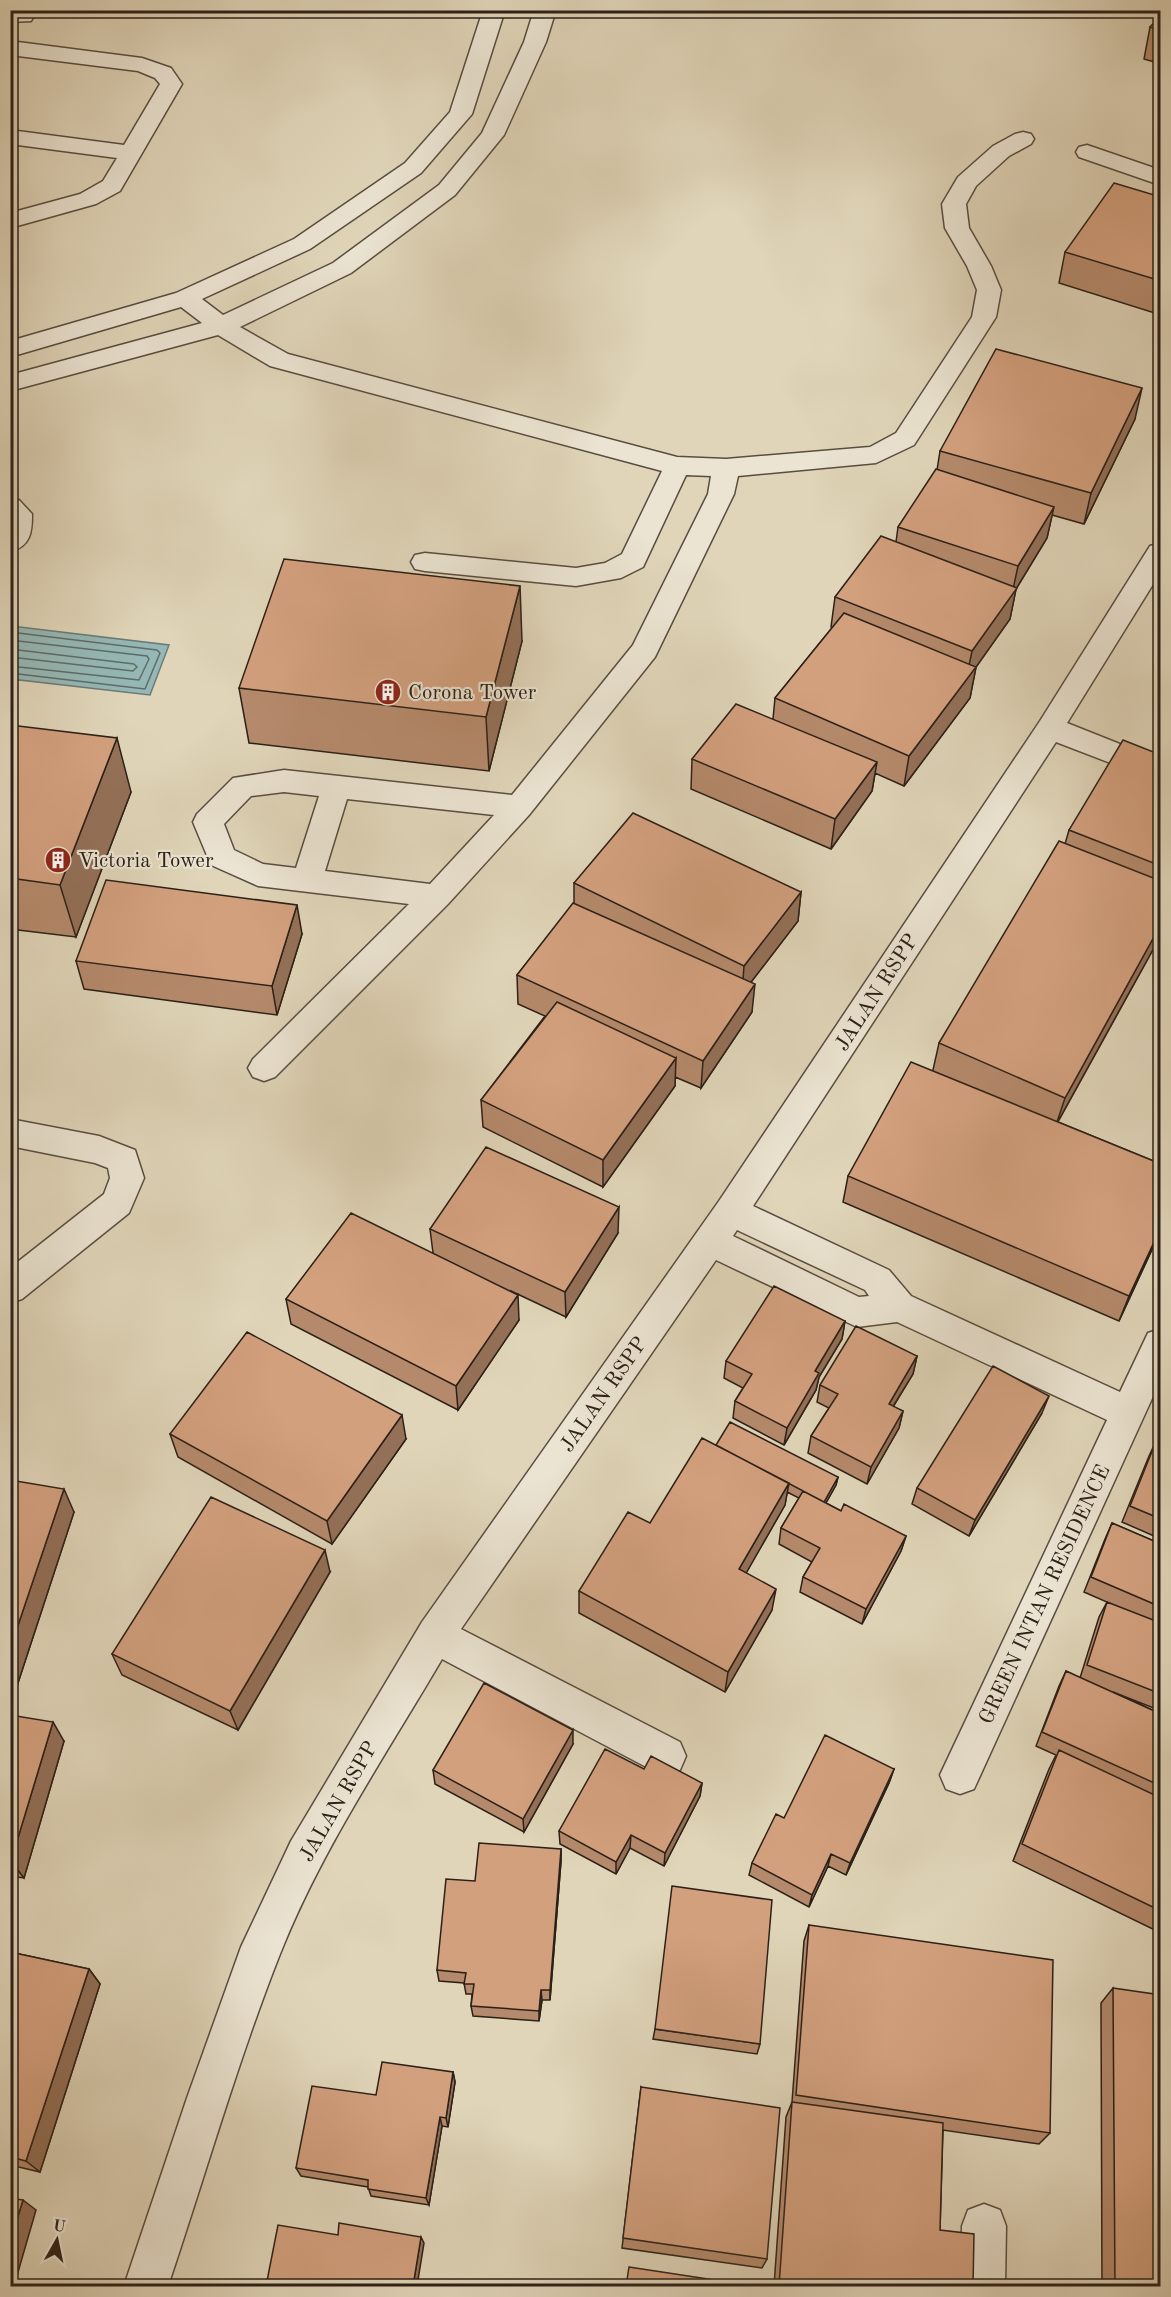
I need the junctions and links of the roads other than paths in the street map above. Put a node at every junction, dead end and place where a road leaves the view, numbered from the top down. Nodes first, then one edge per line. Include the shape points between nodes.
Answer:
1 (26, 10) edge
2 (494, 10) edge
3 (544, 10) edge
4 (10, 15) edge
5 (511, 40) junction
6 (10, 48) edge
7 (10, 137) edge
8 (1023, 139) dead end
9 (1088, 152) dead end
10 (130, 153) junction
11 (1161, 178) edge
12 (10, 221) edge
13 (185, 298) junction
14 (221, 326) junction
15 (10, 349) edge
16 (10, 383) edge
17 (677, 466) junction
18 (726, 468) junction
19 (10, 506) edge
20 (10, 543) edge
21 (1161, 552) edge
22 (425, 562) dead end
23 (1050, 728) junction
24 (1161, 771) edge
25 (336, 787) junction
26 (519, 807) junction
27 (307, 880) junction
28 (437, 896) junction
29 (264, 1068) dead end
30 (10, 1132) edge
31 (731, 1211) junction
32 (710, 1241) junction
33 (10, 1288) edge
34 (899, 1307) junction
35 (1161, 1344) edge
36 (1128, 1413) junction
37 (435, 1635) junction
38 (666, 1756) dead end
39 (960, 1775) dead end
40 (984, 2226) dead end
41 (146, 2286) edge
42 (983, 2286) edge

1 - 4 street via 23,16
2 - 5 street
3 - 5 street
5 - 13 street via 461,114 413,168 302,244
5 - 14 street via 493,135 447,190 342,268
6 - 10 street via 142,65 163,73 171,84
7 - 10 street
8 - 18 street via 1001,150 966,182 954,204 957,228 988,290 984,317 905,439 876,455
9 - 11 street
10 - 12 street via 112,186 88,199
13 - 14 street
13 - 15 street
14 - 16 street
14 - 17 street via 279,360
17 - 18 street
17 - 22 street via 633,560 610,571 576,577
18 - 26 street via 721,494 645,650
19 - 20 street via 19,514 18,535
21 - 23 street, JALAN RSPP
23 - 24 street
23 - 31 street, JALAN RSPP
25 - 26 street
25 - 27 street
25 - 27 street via 284,781 243,786 208,822 222,857 258,875
26 - 28 street
27 - 28 street
28 - 29 street
30 - 33 street via 99,1150 123,1160 127,1179 117,1203
31 - 32 street, JALAN RSPP
31 - 34 street via 877,1280
32 - 34 street via 856,1312
32 - 37 street, JALAN RSPP
34 - 36 street
35 - 36 street, GREEN INTAN RESIDENCE
36 - 39 street, GREEN INTAN RESIDENCE
37 - 38 street
37 - 41 street, JALAN RSPP via 305,1855 262,1947
40 - 42 street

